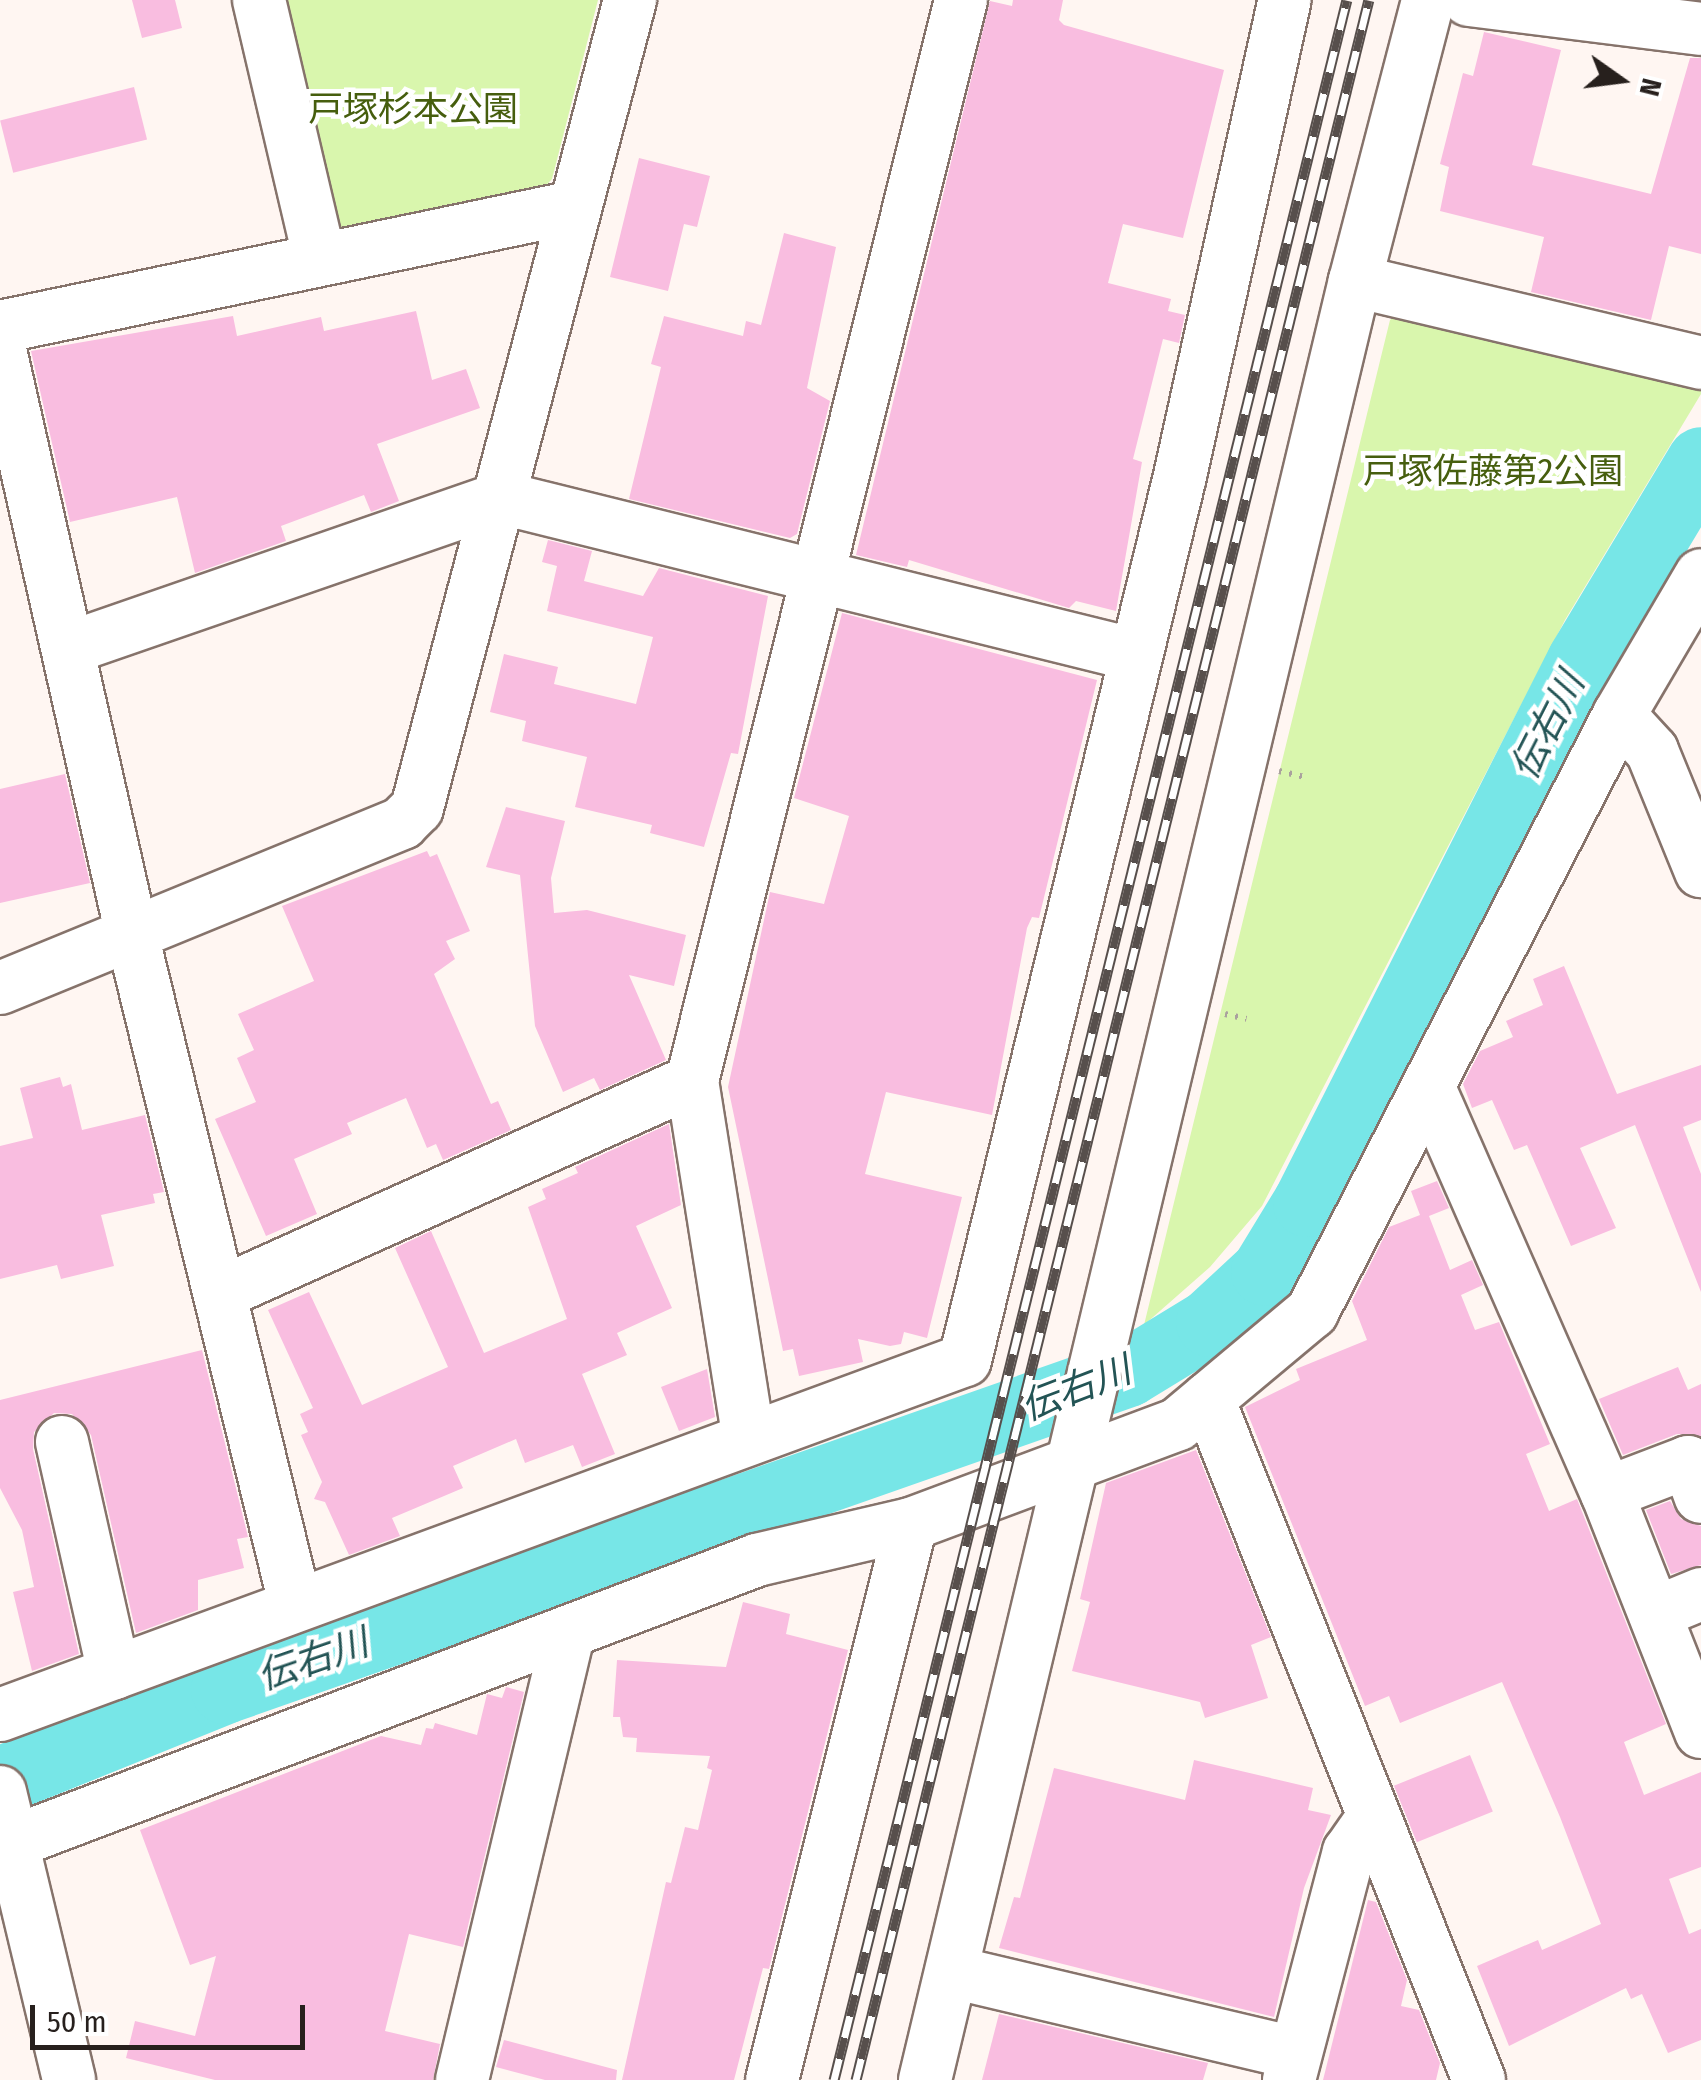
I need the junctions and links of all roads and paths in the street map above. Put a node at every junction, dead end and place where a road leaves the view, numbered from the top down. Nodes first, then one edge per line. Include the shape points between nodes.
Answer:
1 (259, 0) edge
2 (630, 0) edge
3 (960, 0) edge
4 (1285, 0) edge
5 (1428, 0) edge
6 (1469, 0) edge
7 (1701, 29) edge
8 (574, 207) junction
9 (319, 256) junction
10 (1355, 281) junction
11 (0, 327) edge
12 (0, 350) edge
13 (1701, 364) edge
14 (502, 498) junction
15 (1701, 575) edge
16 (814, 576) junction
17 (72, 647) junction
18 (1136, 655) junction
19 (1619, 714) junction
20 (1273, 770) dead end
21 (1306, 777) dead end
22 (1701, 871) edge
23 (132, 935) junction
24 (0, 988) edge
25 (1214, 1011) dead end
26 (1246, 1019) dead end
27 (692, 1081) junction
28 (1429, 1088) junction
29 (221, 1293) junction
30 (1208, 1399) junction
31 (748, 1434) junction
32 (62, 1442) dead end
33 (1081, 1446) junction
34 (1607, 1493) junction
35 (1701, 1496) edge
36 (911, 1524) junction
37 (295, 1604) junction
38 (1678, 1604) edge
39 (568, 1634) junction
40 (114, 1674) junction
41 (0, 1715) edge
42 (1701, 1732) edge
43 (1372, 1819) junction
44 (5, 1827) edge
45 (952, 1972) junction
46 (1292, 2067) edge
47 (70, 2080) edge
48 (462, 2080) edge
49 (772, 2080) edge
50 (925, 2080) edge
51 (1479, 2080) edge

1 - 9 street
2 - 8 street
3 - 16 street
4 - 18 street
5 - 10 street
6 - 7 street
8 - 9 street
8 - 14 street
9 - 11 street
10 - 13 street
10 - 33 street
12 - 17 street
14 - 16 street
14 - 17 street
14 - 23 street via 417,808 402,823
15 - 19 street
16 - 18 street
16 - 27 street
17 - 23 street
18 - 31 street via 965,1360
19 - 22 street via 1652,752
19 - 28 street
20 - 21 path
23 - 24 street
23 - 29 street
25 - 26 path
27 - 29 street
27 - 31 street
28 - 30 street via 1312,1312
28 - 34 street
29 - 37 street
30 - 33 street via 1178,1424
30 - 43 street
31 - 37 street
32 - 40 street
33 - 36 street
33 - 45 street
34 - 35 street via 1688,1462
34 - 38 street
36 - 39 street via 757,1560
36 - 49 street
37 - 40 street
38 - 42 street
39 - 44 street
39 - 48 street
40 - 41 street
43 - 46 street via 1349,1852
43 - 51 street
44 - 47 street
45 - 46 street
45 - 50 street

